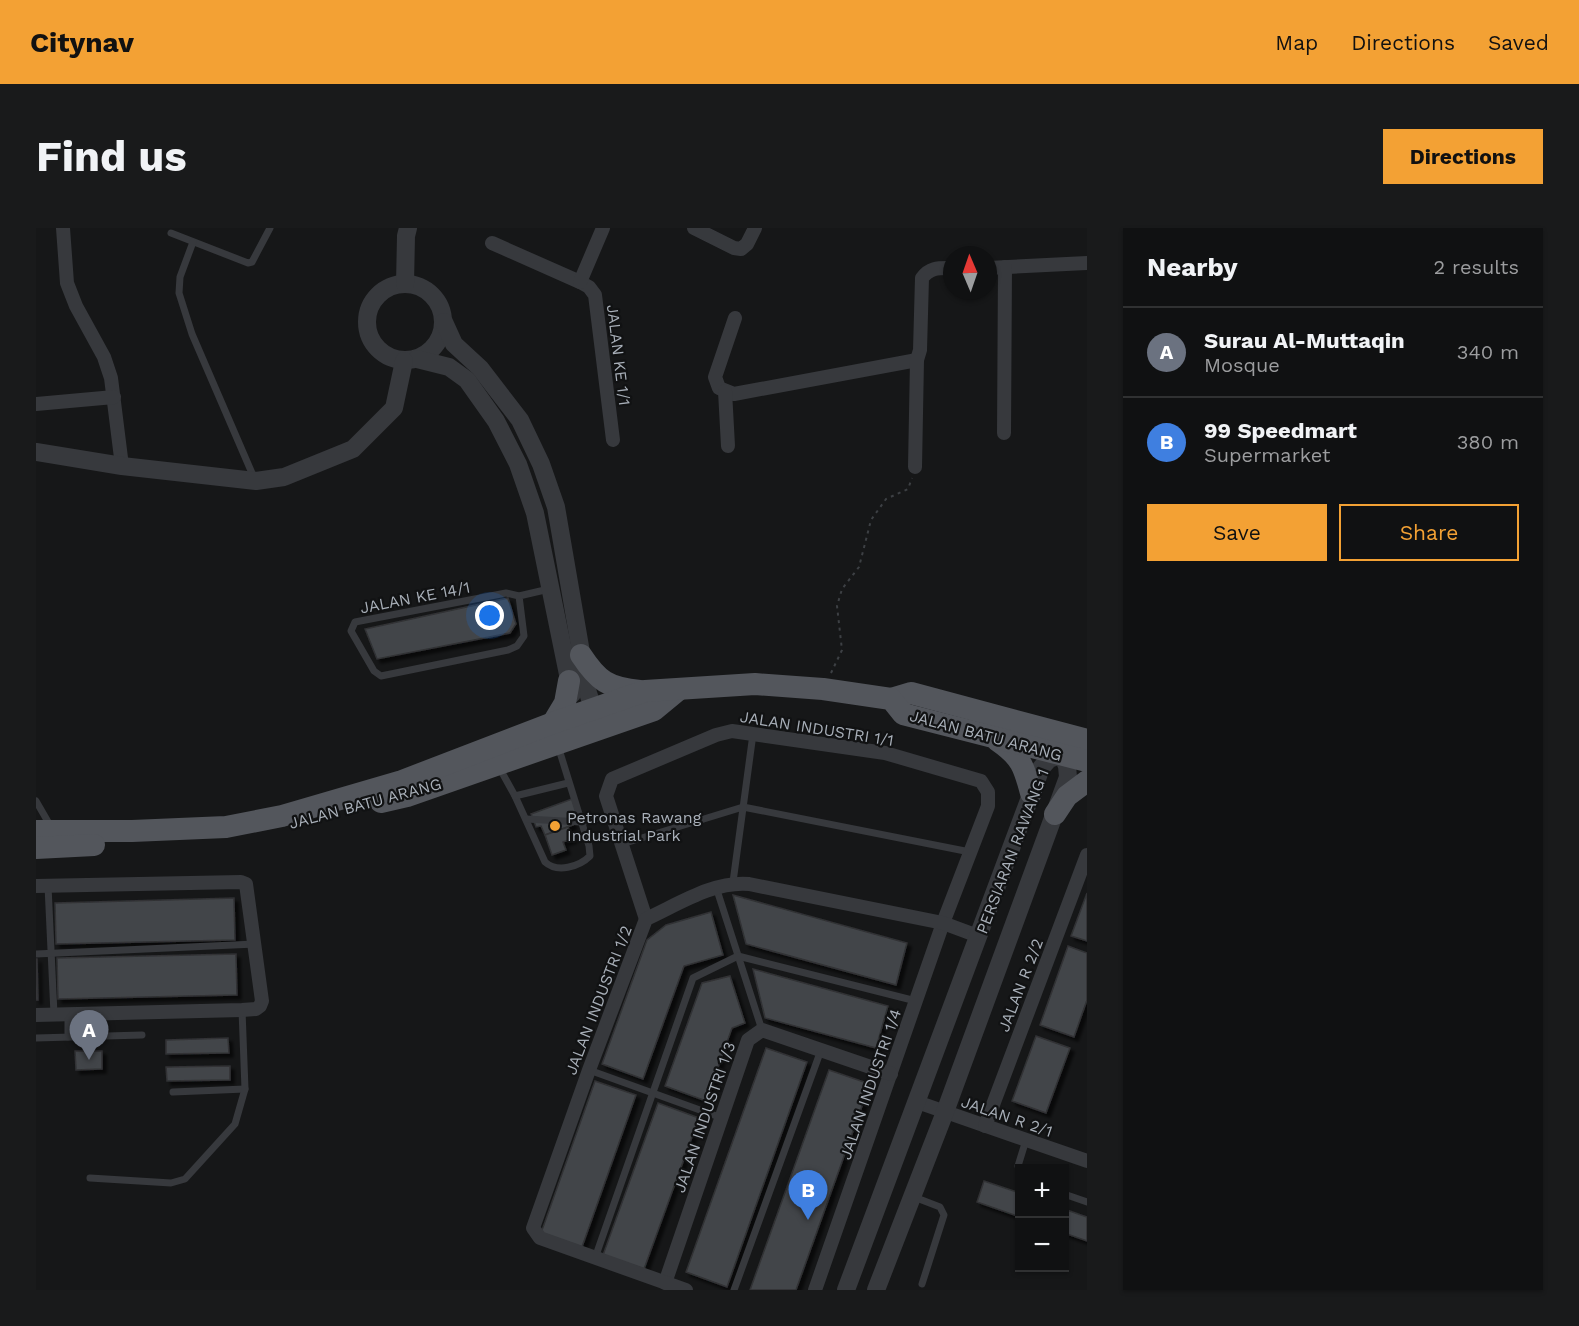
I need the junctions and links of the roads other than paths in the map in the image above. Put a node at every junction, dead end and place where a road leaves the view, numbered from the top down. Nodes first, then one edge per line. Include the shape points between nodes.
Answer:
1 (63, 228) edge
2 (270, 228) edge
3 (408, 228) edge
4 (603, 228) edge
5 (694, 228) edge
6 (755, 228) edge
7 (171, 233) dead end
8 (193, 242) junction
9 (492, 243) dead end
10 (1087, 263) edge
11 (997, 267) edge
12 (1005, 267) junction
13 (943, 268) edge
14 (580, 282) junction
15 (405, 284) junction
16 (735, 318) dead end
17 (444, 322) junction
18 (411, 360) junction
19 (917, 360) junction
20 (725, 391) junction
21 (114, 397) junction
22 (36, 404) edge
23 (1004, 433) dead end
24 (613, 440) dead end
25 (728, 446) dead end
26 (36, 453) edge
27 (122, 466) junction
28 (915, 467) road end
29 (256, 481) junction
30 (550, 588) junction
31 (519, 596) junction
32 (581, 655) junction
33 (569, 681) junction
34 (676, 691) junction
35 (645, 692) junction
36 (891, 699) junction
37 (589, 722) junction
38 (553, 723) junction
39 (1040, 726) junction
40 (753, 734) junction
41 (995, 738) junction
42 (1087, 742) edge
43 (558, 745) junction
44 (1062, 754) junction
45 (1087, 761) edge
46 (498, 764) junction
47 (1087, 781) edge
48 (568, 783) junction
49 (1031, 793) junction
50 (515, 796) junction
51 (36, 801) edge
52 (743, 807) junction
53 (612, 814) junction
54 (1054, 814) junction
55 (526, 819) junction
56 (581, 822) junction
57 (45, 831) edge
58 (622, 844) junction
59 (36, 848) edge
60 (970, 852) junction
61 (1087, 855) edge
62 (733, 882) junction
63 (42, 886) edge
64 (716, 886) junction
65 (646, 919) junction
66 (943, 923) junction
67 (978, 936) junction
68 (255, 944) junction
69 (51, 953) junction
70 (36, 954) edge
71 (738, 956) junction
72 (916, 1001) junction
73 (242, 1010) junction
74 (97, 1013) junction
75 (61, 1014) junction
76 (36, 1015) edge
77 (762, 1030) junction
78 (142, 1035) dead end
79 (97, 1036) junction
80 (68, 1037) junction
81 (36, 1038) edge
82 (821, 1050) junction
83 (589, 1070) junction
84 (891, 1074) junction
85 (245, 1089) junction
86 (173, 1092) dead end
87 (652, 1093) junction
88 (917, 1102) junction
89 (945, 1112) junction
90 (722, 1119) junction
91 (985, 1126) junction
92 (1026, 1140) junction
93 (1087, 1161) edge
94 (1019, 1164) edge
95 (90, 1178) dead end
96 (1069, 1195) edge
97 (912, 1196) junction
98 (1087, 1202) edge
99 (595, 1258) junction
100 (665, 1282) junction
101 (922, 1284) dead end
102 (686, 1290) edge
103 (734, 1290) edge
104 (815, 1290) edge
105 (846, 1290) edge
106 (876, 1290) edge

1 - 21 street via 67,283 104,357
2 - 8 lane via 248,263
3 - 15 street
4 - 14 street
5 - 6 street via 741,249
7 - 8 lane
8 - 29 lane via 180,277 179,293 192,334
9 - 14 street
10 - 12 street
11 - 12 street
12 - 23 street
13 - 19 street via 934,268 922,278
14 - 24 street, JALAN KE 1/1 via 595,295
15 - 17 street via 417,285 432,295 442,310
15 - 18 street via 380,293 372,303 367,322 371,341 380,351 391,358
16 - 20 street via 715,377 719,388
17 - 18 street via 437,345 428,354
17 - 32 street via 454,344 480,368 520,420 541,464 556,507
18 - 29 street via 394,408 353,449 284,477
18 - 30 street via 448,367 467,380 496,421 518,464 535,513
19 - 20 street via 734,394
19 - 28 street
20 - 25 street
21 - 22 street
21 - 27 street
26 - 27 street
27 - 29 street
30 - 31 lane, JALAN KE 14/1
30 - 33 street
31 - 31 lane, JALAN KE 14/1 via 524,636 508,650 381,676 374,671 351,631 354,622 506,593
32 - 35 main road via 604,682 618,689
32 - 37 street
33 - 37 street
33 - 38 main road via 565,703
34 - 35 main road, JALAN BATU ARANG
34 - 36 main road, JALAN BATU ARANG via 755,684
34 - 37 main road, JALAN BATU ARANG via 654,710
35 - 37 main road, JALAN BATU ARANG
36 - 39 main road via 911,693
36 - 41 main road, JALAN BATU ARANG via 903,714
37 - 38 main road, JALAN BATU ARANG
37 - 43 main road, JALAN BATU ARANG
38 - 57 main road, JALAN BATU ARANG via 402,781 282,816 226,827
39 - 42 main road
39 - 44 main road via 1055,739
40 - 52 lane
40 - 53 street, JALAN INDUSTRI 1/1 via 732,731 716,735 612,779 606,796
40 - 60 street, JALAN INDUSTRI 1/1 via 885,753 981,781 988,792 988,806
41 - 44 main road, JALAN BATU ARANG
41 - 49 main road via 1014,752 1025,770
42 - 44 main road
43 - 46 main road, JALAN BATU ARANG
43 - 48 lane
44 - 45 main road, JALAN BATU ARANG
44 - 49 street, PERSIARAN RAWANG 1 via 1049,759 1041,768
44 - 54 street, PERSIARAN RAWANG 1 via 1068,777
46 - 50 lane
46 - 59 main road, JALAN BATU ARANG via 407,796 229,836
47 - 54 main road via 1067,796
48 - 50 lane
48 - 56 lane
49 - 67 street, PERSIARAN RAWANG 1
50 - 55 lane
51 - 57 lane
52 - 58 lane
52 - 60 lane
52 - 62 lane
53 - 56 lane
53 - 58 street, JALAN INDUSTRI 1/1
54 - 89 street, PERSIARAN RAWANG 1
55 - 56 lane
55 - 56 lane via 545,862 559,869 590,856
58 - 65 street, JALAN INDUSTRI 1/1
60 - 66 street, JALAN INDUSTRI 1/1
61 - 91 street, JALAN R 2/2
62 - 64 street, JALAN INDUSTRI 1/2
62 - 66 street, JALAN INDUSTRI 1/2
63 - 68 street via 241,882 249,889
63 - 69 lane
64 - 65 street, JALAN INDUSTRI 1/2
64 - 71 lane
65 - 83 street, JALAN INDUSTRI 1/2
66 - 67 street, JALAN INDUSTRI 1/2
66 - 72 street, JALAN INDUSTRI 1/4
67 - 88 street, PERSIARAN RAWANG 1
68 - 69 lane
68 - 73 street via 262,1001 256,1009
69 - 70 lane
69 - 75 lane
71 - 72 lane
71 - 77 lane
71 - 87 lane via 693,978
72 - 84 street, JALAN INDUSTRI 1/4
73 - 74 street
73 - 85 lane
74 - 75 street
74 - 79 lane
75 - 76 street
75 - 80 lane
77 - 82 street
77 - 90 street, JALAN INDUSTRI 1/3 via 748,1040
78 - 79 lane
79 - 80 lane
80 - 81 lane
82 - 84 street
82 - 103 lane
83 - 87 lane
83 - 99 street, JALAN INDUSTRI 1/2 via 533,1228 540,1238
84 - 104 street, JALAN INDUSTRI 1/4
85 - 86 lane
85 - 95 lane via 236,1124 185,1179 171,1183
87 - 90 lane
87 - 99 lane
88 - 89 street, JALAN R 2/1
88 - 105 street, PERSIARAN RAWANG 1
89 - 91 street, JALAN R 2/1
89 - 97 street, PERSIARAN RAWANG 1
90 - 100 street, JALAN INDUSTRI 1/3
91 - 92 street, JALAN R 2/1
92 - 93 street, JALAN R 2/1
92 - 94 lane
96 - 98 lane
97 - 101 lane via 940,1207 944,1215
97 - 106 street, PERSIARAN RAWANG 1
99 - 100 street, JALAN INDUSTRI 1/2
100 - 102 street, JALAN INDUSTRI 1/2

